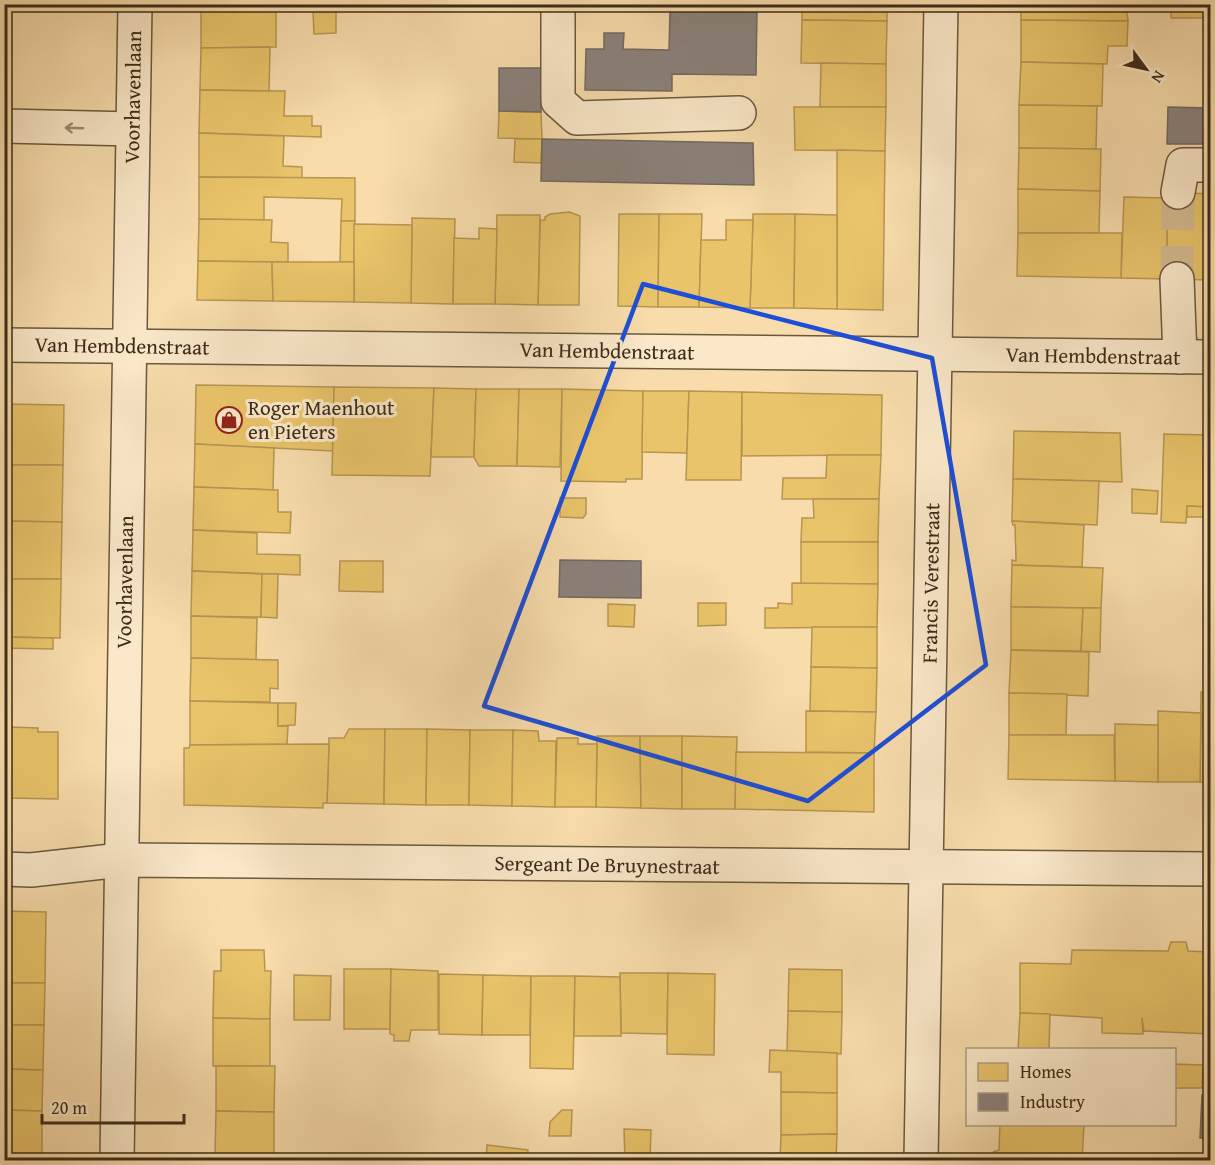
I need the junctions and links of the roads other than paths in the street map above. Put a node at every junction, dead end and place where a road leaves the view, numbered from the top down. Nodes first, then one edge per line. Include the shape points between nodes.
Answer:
1 (135, 4) edge
2 (558, 4) edge
3 (941, 4) edge
4 (739, 113) dead end
5 (4, 126) edge
6 (133, 129) junction
7 (1210, 165) edge
8 (1178, 192) tunnel mouth
9 (1177, 279) tunnel mouth
10 (4, 345) edge
11 (129, 346) junction
12 (935, 354) junction
13 (1195, 357) edge
14 (121, 860) junction
15 (927, 868) junction
16 (4, 869) edge
17 (1210, 869) edge
18 (117, 1161) edge
19 (921, 1161) edge

1 - 6 street, Voorhavenlaan
2 - 4 street via 558,101 577,118
3 - 12 street, Francis Verestraat
6 -> 5 street
6 - 11 street, Voorhavenlaan
7 - 8 street via 1183,165
9 - 13 street
10 - 11 street, Van Hembdenstraat
11 - 12 street, Van Hembdenstraat
11 - 14 street, Voorhavenlaan
12 - 13 street, Van Hembdenstraat
12 - 15 street, Francis Verestraat
14 - 15 street, Sergeant De Bruynestraat
14 - 16 street, Sergeant De Bruynestraat via 31,870
14 - 18 street, Voorhavenlaan
15 - 17 street, Sergeant De Bruynestraat
15 - 19 street, Francis Verestraat

